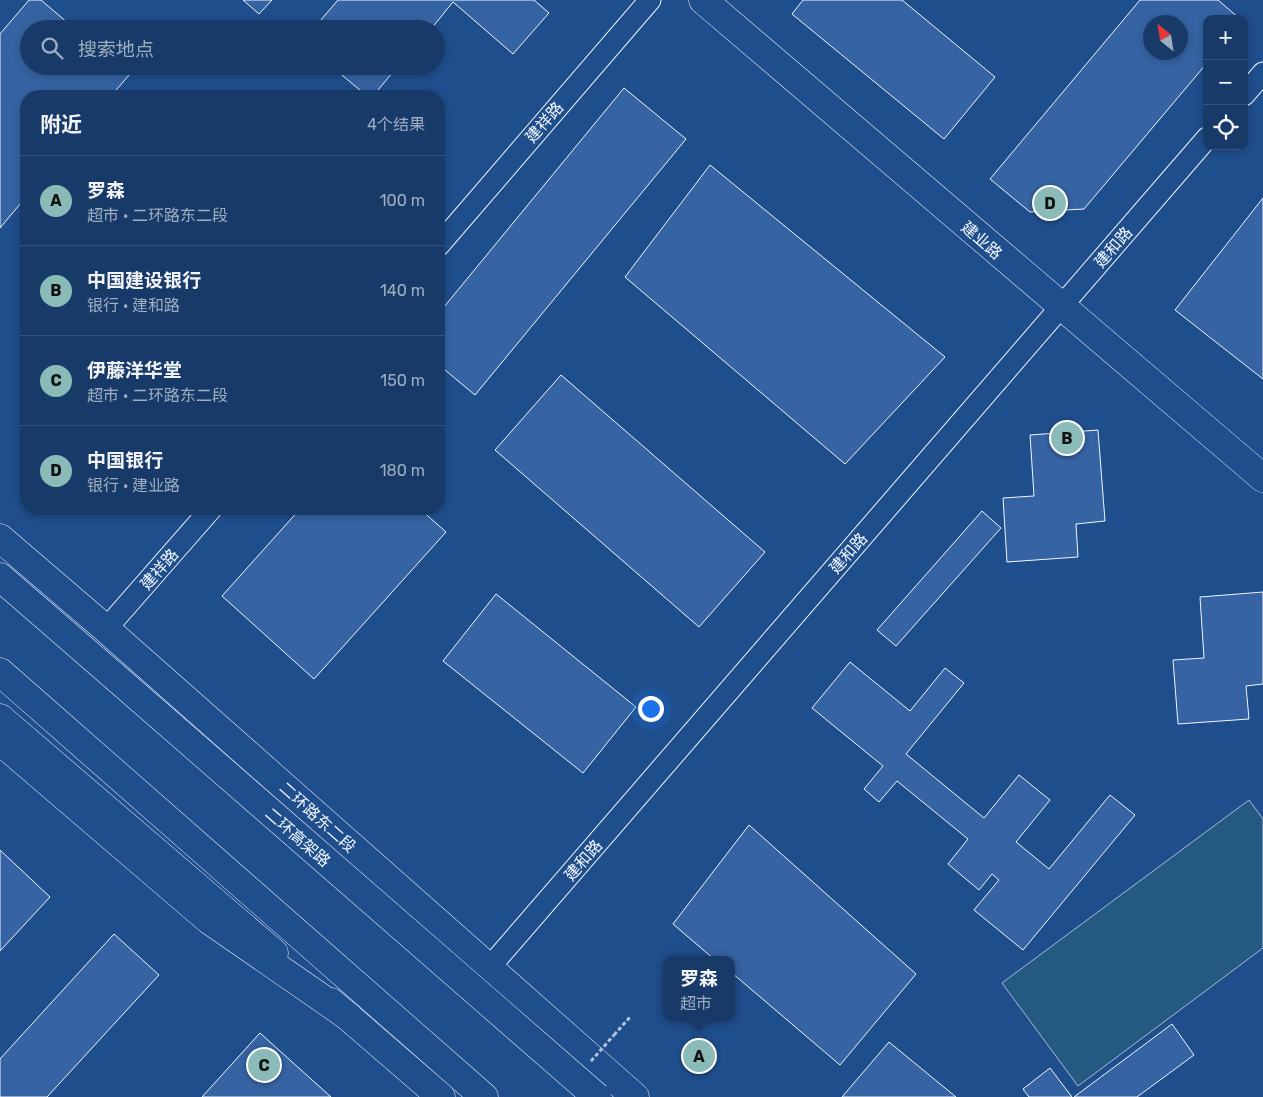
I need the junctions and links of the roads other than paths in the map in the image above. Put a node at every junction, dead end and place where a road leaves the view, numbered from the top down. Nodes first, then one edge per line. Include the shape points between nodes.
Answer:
1 (650, 0) edge
2 (703, 0) edge
3 (1263, 74) edge
4 (1248, 91) edge
5 (1203, 143) edge
6 (445, 238) edge
7 (1061, 307) junction
8 (1263, 478) edge
9 (206, 515) edge
10 (0, 538) edge
11 (0, 577) edge
12 (106, 628) junction
13 (0, 672) edge
14 (0, 718) edge
15 (0, 740) edge
16 (489, 968) junction
17 (349, 1018) junction
18 (441, 1097) edge
19 (484, 1097) edge
20 (597, 1097) edge
21 (635, 1097) edge

1 - 6 street, 建祥路
2 - 7 main road, 建业路
3 - 4 street
5 - 7 street, 建和路
7 - 8 main road, 建业路
7 - 16 street, 建和路
9 - 12 street, 建祥路
10 - 12 main road, 二环路东二段
11 - 20 main road, 二环高架路, bridge
12 - 16 main road, 二环路东二段
13 - 19 main road
14 - 17 main road
15 - 17 main road via 209,920
16 - 21 main road, 二环路东二段
17 - 18 main road

